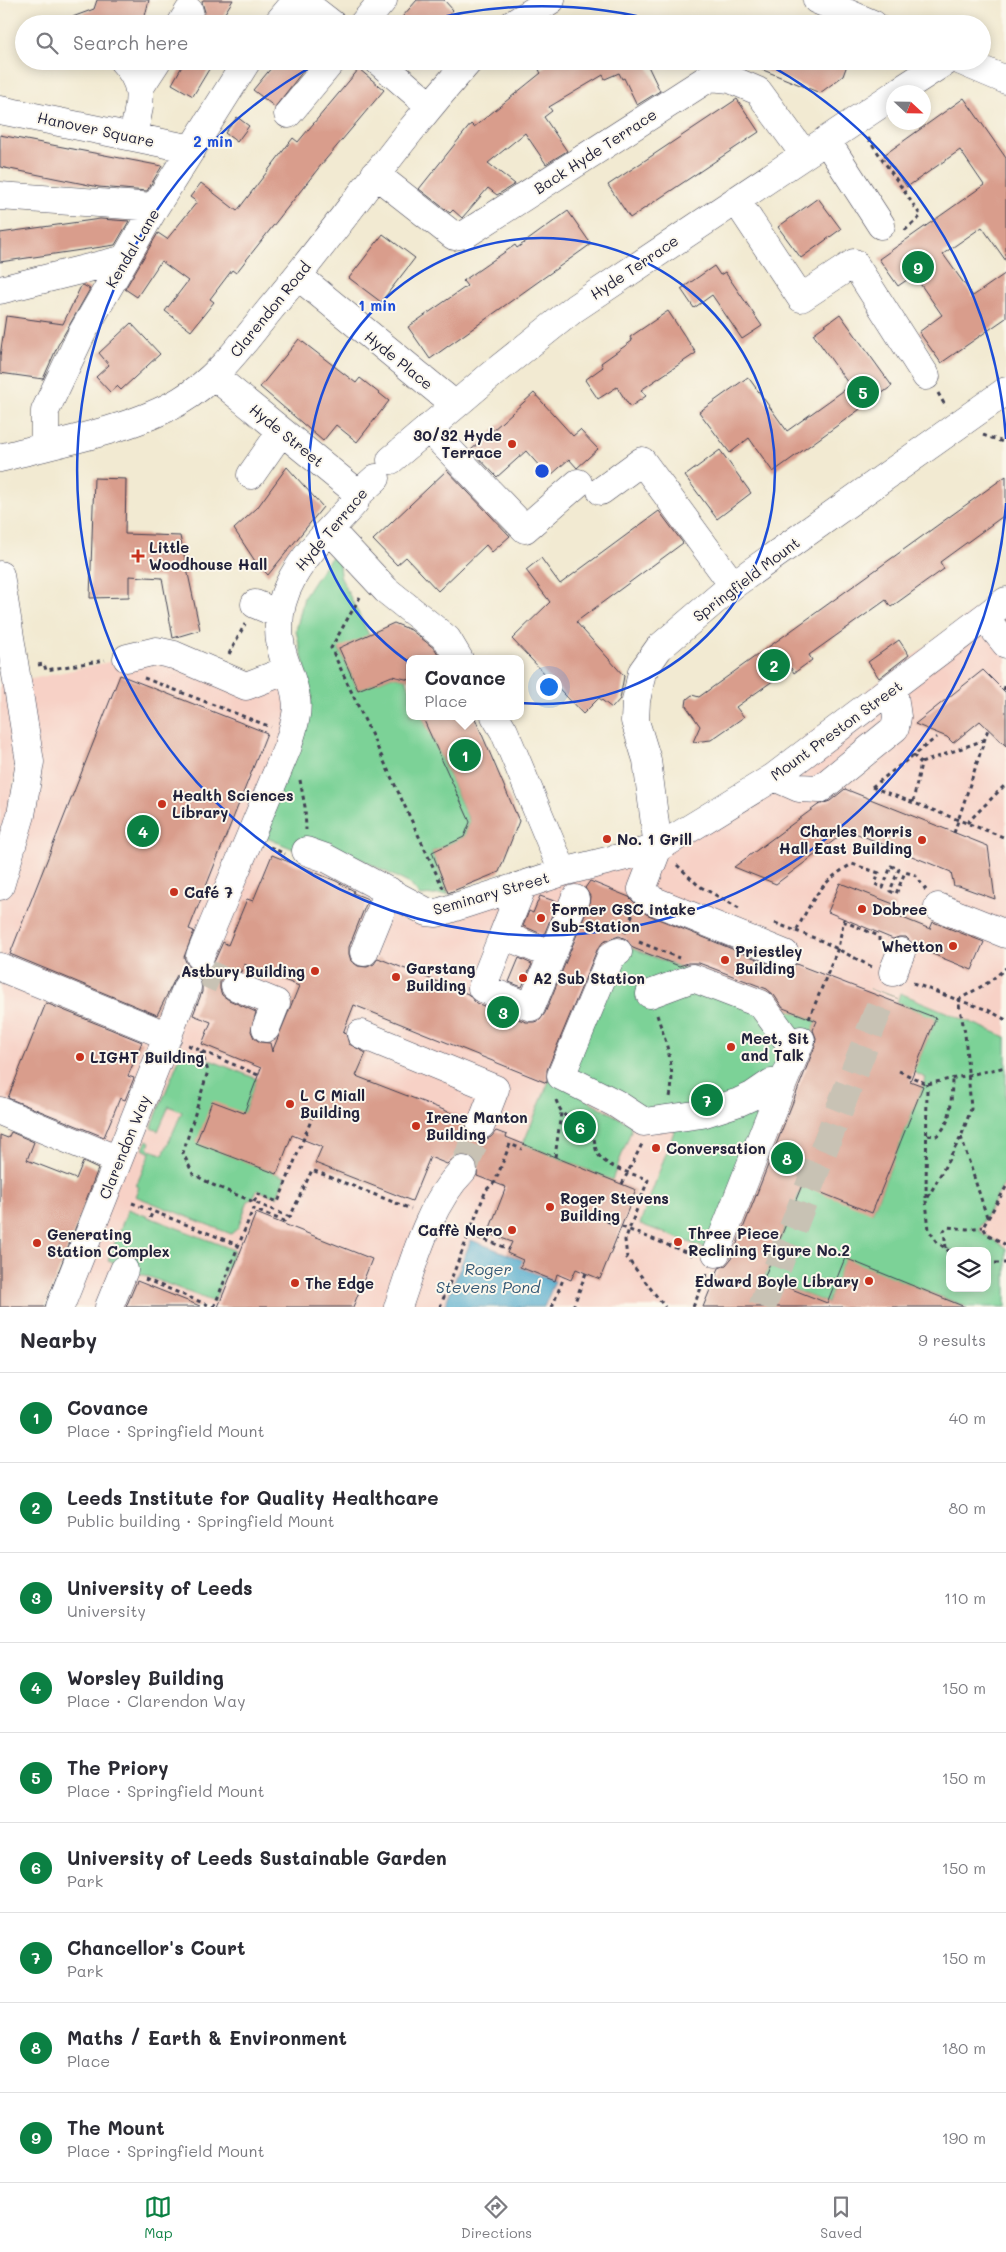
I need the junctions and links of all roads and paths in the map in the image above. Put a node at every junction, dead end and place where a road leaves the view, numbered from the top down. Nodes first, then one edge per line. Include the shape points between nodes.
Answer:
1 (299, 0) edge
2 (384, 0) edge
3 (551, 0) edge
4 (817, 0) edge
5 (285, 15) edge
6 (320, 15) edge
7 (371, 15) edge
8 (527, 15) edge
9 (852, 15) edge
10 (131, 70) edge
11 (151, 70) edge
12 (241, 70) edge
13 (325, 70) edge
14 (388, 70) edge
15 (461, 70) edge
16 (932, 70) edge
17 (909, 85) edge
18 (140, 87) junction
19 (886, 101) edge
20 (429, 105) junction
21 (0, 110) edge
22 (288, 114) dead end
23 (855, 120) junction
24 (133, 137) junction
25 (815, 147) junction
26 (192, 149) junction
27 (375, 174) junction
28 (0, 196) edge
29 (736, 200) junction
30 (155, 208) junction
31 (891, 230) joint
32 (124, 259) junction
33 (298, 276) junction
34 (0, 290) edge
35 (214, 376) junction
36 (926, 376) dead end
37 (1006, 391) edge
38 (454, 406) junction
39 (428, 428) junction
40 (281, 432) junction
41 (46, 446) junction
42 (0, 458) edge
43 (251, 475) dead end
44 (356, 496) junction
45 (330, 530) junction
46 (0, 575) edge
47 (372, 575) junction
48 (733, 584) junction
49 (2, 603) edge
50 (267, 609) junction
51 (996, 610) edge
52 (1006, 644) edge
53 (457, 655) edge
54 (127, 658) junction
55 (35, 665) dead end
56 (288, 670) junction
57 (218, 674) junction
58 (1006, 683) edge
59 (893, 688) junction
60 (1004, 690) dead end
61 (497, 720) edge
62 (988, 729) dead end
63 (280, 737) junction
64 (937, 737) dead end
65 (985, 740) junction
66 (913, 754) junction
67 (921, 763) junction
68 (774, 777) junction
69 (1006, 784) edge
70 (913, 802) junction
71 (958, 819) junction
72 (967, 823) junction
73 (954, 833) dead end
74 (1006, 838) edge
75 (658, 848) junction
76 (306, 851) joint
77 (564, 872) junction
78 (523, 885) junction
79 (0, 886) edge
80 (642, 889) junction
81 (389, 892) junction
82 (575, 899) dead end
83 (452, 907) junction
84 (938, 907) joint
85 (743, 910) dead end
86 (770, 920) dead end
87 (1006, 934) edge
88 (503, 935) junction
89 (791, 942) junction
90 (838, 948) junction
91 (364, 952) dead end
92 (618, 952) joint
93 (552, 955) junction
94 (200, 956) dead end
95 (0, 967) edge
96 (1006, 968) edge
97 (887, 969) junction
98 (235, 986) tunnel mouth
99 (187, 987) dead end
100 (650, 994) joint
101 (958, 1000) junction
102 (813, 1010) dead end
103 (1006, 1020) edge
104 (266, 1028) dead end
105 (361, 1034) dead end
106 (168, 1036) junction
107 (201, 1051) junction
108 (1006, 1067) edge
109 (899, 1071) dead end
110 (969, 1074) junction
111 (258, 1075) dead end
112 (561, 1076) junction
113 (952, 1080) junction
114 (783, 1082) junction
115 (927, 1084) junction
116 (10, 1112) edge
117 (561, 1113) junction
118 (312, 1118) dead end
119 (660, 1120) junction
120 (481, 1124) tunnel mouth
121 (928, 1135) junction
122 (961, 1137) junction
123 (522, 1149) dead end
124 (555, 1157) dead end
125 (118, 1160) junction
126 (463, 1170) tunnel mouth
127 (627, 1171) junction
128 (622, 1184) dead end
129 (1006, 1187) edge
130 (926, 1201) junction
131 (254, 1202) junction
132 (132, 1203) dead end
133 (153, 1211) junction
134 (290, 1217) junction
135 (150, 1218) dead end
136 (432, 1218) junction
137 (988, 1220) junction
138 (607, 1221) dead end
139 (984, 1227) junction
140 (628, 1230) junction
141 (469, 1234) junction
142 (238, 1245) junction
143 (1006, 1245) edge
144 (947, 1247) edge
145 (509, 1249) dead end
146 (946, 1249) edge
147 (714, 1258) junction
148 (991, 1263) edge
149 (1006, 1263) edge
150 (124, 1270) joint
151 (586, 1274) dead end
152 (564, 1277) dead end
153 (60, 1307) edge
154 (109, 1307) edge
155 (213, 1307) edge
156 (398, 1307) edge
157 (440, 1307) edge
158 (552, 1307) edge
159 (573, 1307) edge
160 (665, 1307) edge
161 (693, 1307) edge

1 - 5 street
1 - 6 street
2 - 7 street
3 - 8 street
4 - 9 street
10 - 18 street
11 - 18 street
12 - 26 street, Kendal Lane
13 - 22 street
14 - 20 street
15 - 20 street, Clarendon Road
16 - 17 street
18 - 24 street
19 - 23 street, Hyde Terrace
20 - 27 street, Clarendon Road
21 - 24 street, Hanover Square
23 - 25 street, Hyde Terrace
23 - 31 path via 921,216
24 - 26 street, Hanover Square
25 - 27 street, Back Hyde Terrace via 758,91 730,79 710,76 466,234 454,236
25 - 29 street, Hyde Terrace
25 - 31 street
26 - 30 street, Kendal Lane
27 - 33 street, Clarendon Road
28 - 30 street
29 - 36 street via 801,298 854,263
29 - 38 street, Hyde Terrace via 575,308
30 - 32 street, Kendal Lane
32 - 34 street
32 - 41 street, Kendal Lane via 82,333 45,411
33 - 35 street, Clarendon Road
33 - 38 street, Hyde Place
35 - 40 street, Hyde Street
35 - 41 street, Clarendon Road via 181,400 152,415
37 - 48 street, Springfield Mount
38 - 39 street, Hyde Terrace
39 - 44 street, Hyde Terrace
39 - 48 street via 525,529 589,487 642,461
40 - 43 street
40 - 44 street, Hyde Street via 354,490
41 - 42 street, Clarendon Road
44 - 45 street, Hyde Terrace via 355,502
45 - 47 street
45 - 50 street, Hyde Terrace via 297,566 285,590
46 - 49 street
47 - 53 street via 447,639
47 - 83 path via 331,648
48 - 75 street, Springfield Mount via 658,648 642,672 635,721 647,760
49 - 79 street via 30,762 22,815
50 - 56 street, Hyde Terrace
50 - 57 path
51 - 52 street
51 - 59 street, Mount Preston Street
54 - 55 path via 46,670 44,664
54 - 57 street via 156,651 174,655
54 - 63 path via 133,674
56 - 57 street via 246,686
56 - 63 street via 297,700 296,720
58 - 60 path
59 - 68 street, Mount Preston Street
59 - 68 street via 897,717 895,728 820,789 799,788
61 - 77 street
62 - 65 path
63 - 76 path via 295,762 305,807
63 - 94 street
64 - 66 path
65 - 67 path
65 - 71 path
66 - 67 path
66 - 70 path via 872,787
67 - 70 path
68 - 75 street, Mount Preston Street
69 - 72 path
70 - 71 path
71 - 72 path
71 - 73 path
72 - 74 path
75 - 77 street, Seminary Street
75 - 80 street
75 - 85 path via 699,886
76 - 81 street, Seminary Street via 326,858
77 - 78 street, Seminary Street
78 - 83 street, Seminary Street
78 - 88 street
80 - 89 street via 652,900
80 - 92 path
81 - 83 street, Seminary Street via 427,912 437,913
81 - 91 street
82 - 93 street
84 - 87 street
84 - 89 path via 915,875 905,872 896,894 890,891 899,869 891,866 883,888 874,884 879,873 852,864 834,874 816,894
86 - 89 path
88 - 93 street
88 - 93 street via 482,988 531,1007
89 - 90 path
90 - 97 path
90 - 97 path via 843,920 880,936
90 - 102 path
92 - 112 street via 611,956
95 - 106 street
96 - 101 path
97 - 101 path
98 - 104 street via 276,1003
99 - 106 street, Clarendon Way
100 - 114 street via 694,978 761,1004 798,1046
100 - 119 path via 668,1049 674,1080 670,1100
101 - 103 path
101 - 110 path
105 - 120 street via 495,1089
106 - 107 path
106 - 125 street, Clarendon Way
107 - 111 path
107 - 131 path via 208,1071 184,1153 193,1174
108 - 110 path
109 - 115 path
110 - 113 path
110 - 122 path via 971,1109
112 - 117 path via 554,1093
112 - 119 street via 615,1103 637,1119 644,1122
113 - 115 path
113 - 121 path via 947,1122 942,1132 936,1136
114 - 119 street via 771,1083 752,1096 713,1111
114 - 147 street
115 - 121 path
116 - 125 street
117 - 124 path
117 - 127 path via 590,1133 603,1160
118 - 131 path via 278,1202 258,1194
119 - 127 path
121 - 130 path
122 - 130 path
122 - 137 path
123 - 141 path via 510,1144 495,1182 486,1190
125 - 153 street, Clarendon Way
126 - 136 street via 453,1180
127 - 128 path
127 - 140 path via 648,1180
129 - 137 path
130 - 146 path via 929,1230
131 - 134 path
132 - 133 path
133 - 135 path
133 - 142 path
134 - 136 path via 312,1170
134 - 142 path via 284,1221 253,1209
136 - 156 street
137 - 139 path
138 - 140 path
139 - 143 path via 988,1234
139 - 144 path via 947,1227 944,1231
140 - 147 path
140 - 160 path via 625,1240 627,1258
141 - 145 path
141 - 157 path
142 - 155 path
147 - 161 path
148 - 149 path
150 - 154 street
150 - 155 path
151 - 159 path
152 - 158 path

